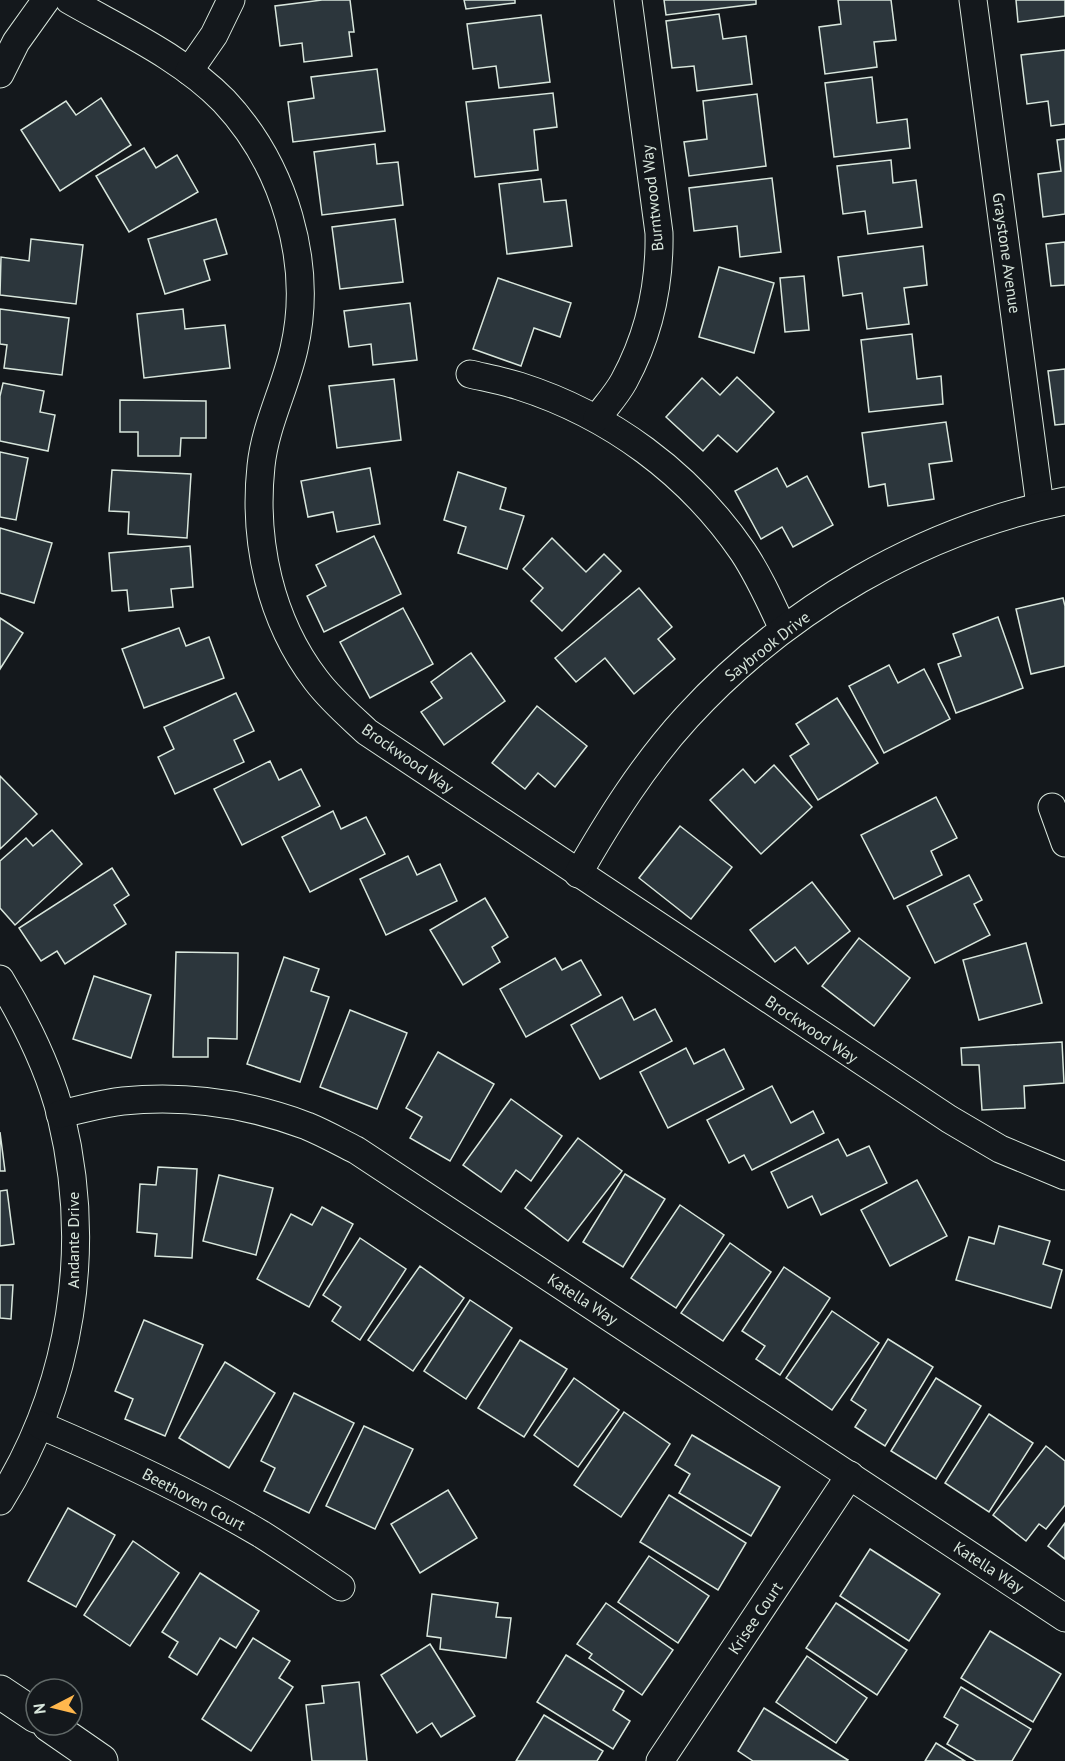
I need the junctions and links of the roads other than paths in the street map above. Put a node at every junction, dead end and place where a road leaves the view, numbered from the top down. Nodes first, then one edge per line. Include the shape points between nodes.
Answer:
1 (46, 0) edge
2 (69, 0) edge
3 (231, 0) edge
4 (628, 0) edge
5 (974, 0) edge
6 (189, 71) junction
7 (0, 74) edge
8 (470, 374) dead end
9 (597, 418) junction
10 (1053, 504) edge
11 (783, 629) junction
12 (1052, 807) dead end
13 (1065, 843) edge
14 (578, 874) junction
15 (0, 980) edge
16 (60, 1114) junction
17 (1065, 1176) edge
18 (40, 1425) junction
19 (850, 1475) junction
20 (0, 1501) edge
21 (341, 1587) dead end
22 (1065, 1618) edge
23 (0, 1692) edge
24 (24, 1708) edge
25 (66, 1737) edge
26 (101, 1761) edge
27 (660, 1761) edge

1 - 7 street via 16,42
2 - 6 street, Brockwood Way
3 - 6 street via 214,35
4 - 9 street, Burntwood Way via 659,256 655,300 642,343 623,382
5 - 10 street, Graystone Avenue
6 - 14 street, Brockwood Way via 224,101 254,139 285,203 297,251 300,298 295,346 261,464 258,515 270,589 288,636 331,698 367,732
8 - 9 street via 559,400
9 - 11 street via 657,458 718,518 744,553
10 - 11 street, Saybrook Drive via 971,527 903,556
11 - 14 street, Saybrook Drive via 687,717 611,816
12 - 13 street
14 - 17 street, Brockwood Way via 948,1119 1000,1149
15 - 16 street, Andante Drive via 43,1063
16 - 18 street, Andante Drive via 75,1202 75,1278 57,1378
16 - 19 street, Katella Way via 122,1101 176,1100 230,1104 307,1126 356,1150
18 - 20 street, Andante Drive
18 - 21 street, Beethoven Court via 176,1487 261,1534
19 - 22 street, Katella Way
19 - 27 street, Krisee Court
23 - 24 main road
25 - 26 main road

